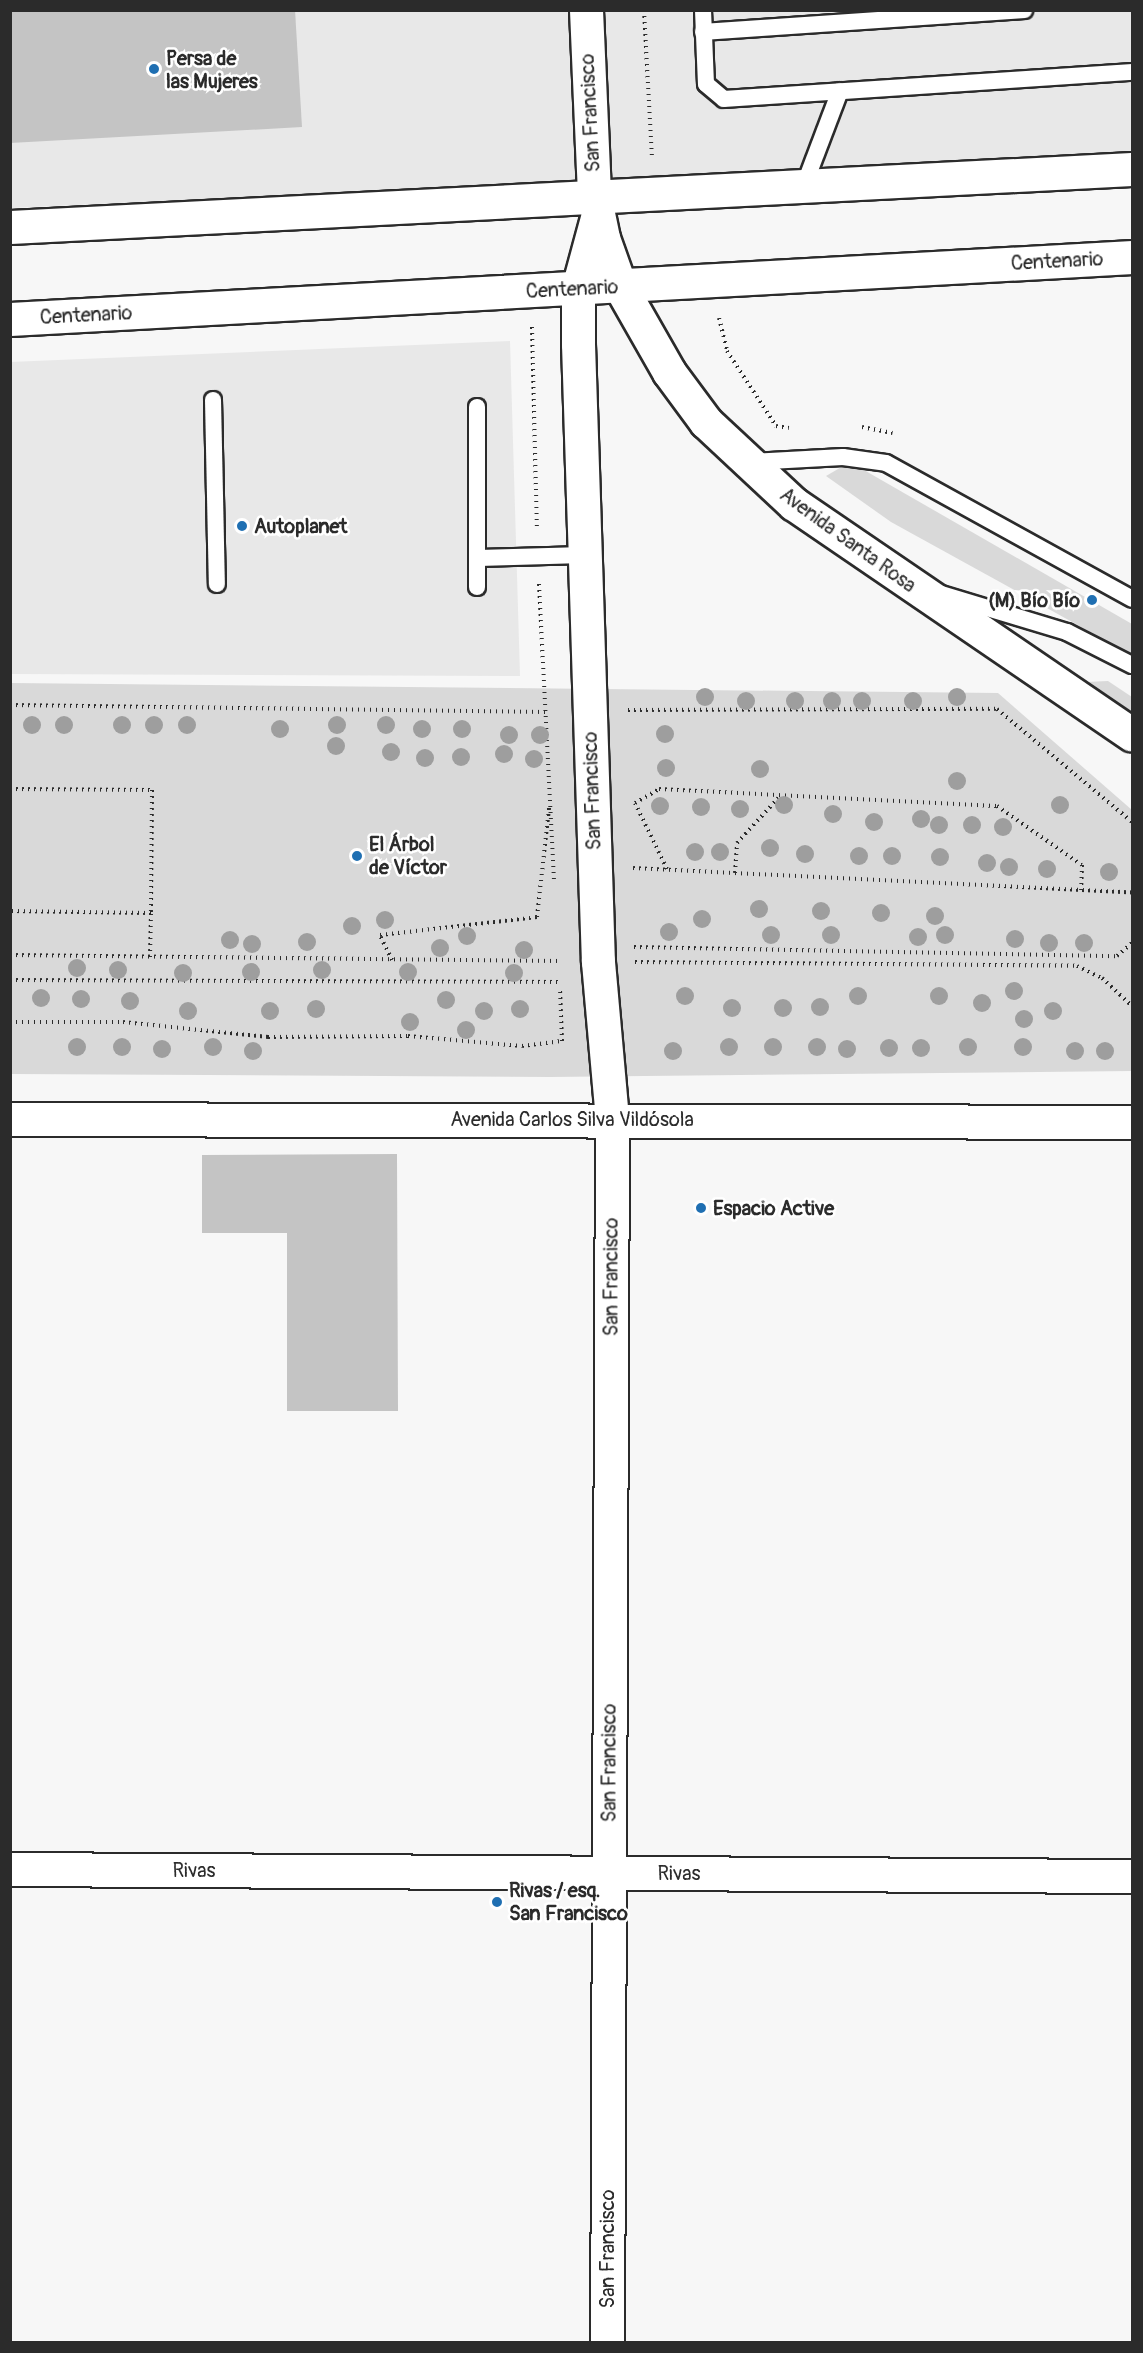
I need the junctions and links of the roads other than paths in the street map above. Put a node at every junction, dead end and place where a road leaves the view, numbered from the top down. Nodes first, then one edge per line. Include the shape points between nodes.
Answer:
1 (585, 10) edge
2 (703, 10) edge
3 (1024, 10) edge
4 (703, 32) junction
5 (1132, 72) edge
6 (840, 92) junction
7 (1132, 169) edge
8 (805, 183) junction
9 (596, 204) junction
10 (10, 227) edge
11 (1132, 257) edge
12 (620, 286) junction
13 (578, 288) junction
14 (10, 319) edge
15 (213, 400) dead end
16 (477, 407) dead end
17 (747, 462) junction
18 (584, 555) junction
19 (478, 558) junction
20 (217, 584) dead end
21 (911, 586) junction
22 (477, 587) dead end
23 (1132, 599) edge
24 (1132, 665) edge
25 (1132, 735) edge
26 (10, 1119) edge
27 (612, 1119) junction
28 (1132, 1122) edge
29 (10, 1869) edge
30 (609, 1873) junction
31 (1132, 1876) edge
32 (607, 2343) edge

1 - 9 street, San Francisco
2 - 4 lane
3 - 4 lane
4 - 6 lane via 706,84 712,94 724,99
5 - 6 lane
6 - 8 lane
7 - 8 street
8 - 9 street
9 - 10 street
9 - 12 street, San Francisco
9 - 13 street, San Francisco
11 - 12 street, Centenario
12 - 13 street, Centenario
12 - 17 street, Avenida Santa Rosa via 669,372
13 - 14 street, Centenario
13 - 18 street, San Francisco
15 - 20 lane
16 - 19 lane
17 - 21 street, Avenida Santa Rosa via 795,504
17 - 23 lane via 843,457 886,463
18 - 19 lane
18 - 27 street, San Francisco via 598,962
19 - 22 lane
21 - 24 lane via 1067,632
21 - 25 street, Avenida Santa Rosa
26 - 27 street, Avenida Carlos Silva Vildósola
27 - 28 street, Avenida Carlos Silva Vildósola
27 - 30 street, San Francisco
29 - 30 street, Rivas
30 - 31 street, Rivas
30 - 32 street, San Francisco

